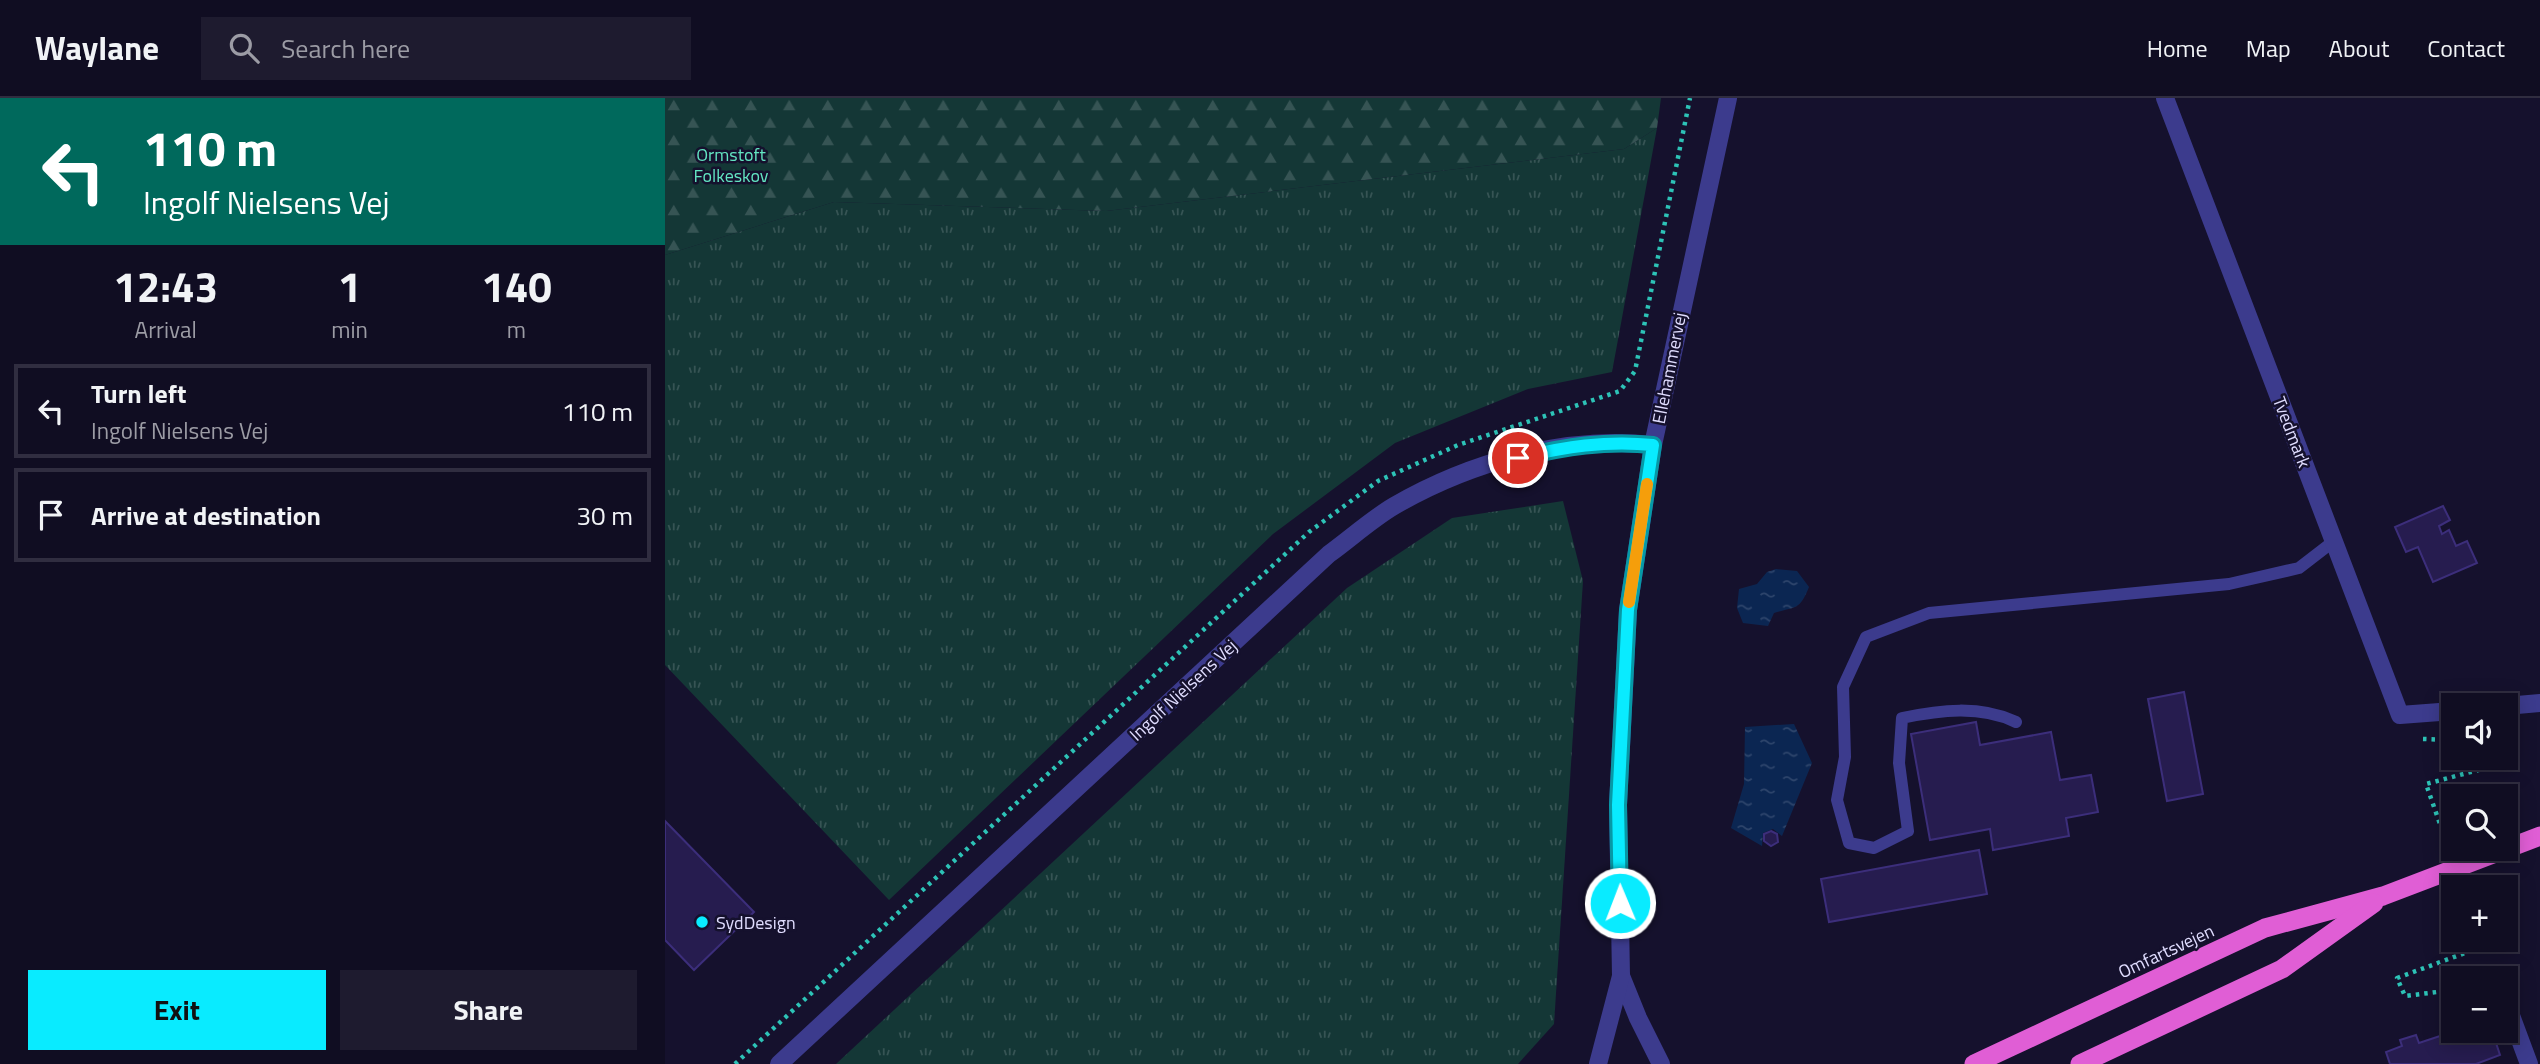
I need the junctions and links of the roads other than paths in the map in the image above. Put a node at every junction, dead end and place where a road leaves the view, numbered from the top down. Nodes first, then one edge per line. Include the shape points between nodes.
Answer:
1 (1728, 98) edge
2 (2165, 98) edge
3 (1653, 445) junction
4 (2334, 541) junction
5 (2540, 703) edge
6 (2518, 705) edge
7 (2441, 712) edge
8 (2016, 722) dead end
9 (2540, 836) edge
10 (2383, 896) junction
11 (1621, 976) junction
12 (2518, 1034) edge
13 (779, 1064) edge
14 (1598, 1064) edge
15 (1661, 1064) edge
16 (1974, 1064) edge
17 (2080, 1064) edge
18 (2529, 1064) edge

1 - 3 street, Ellehammervej
2 - 4 street, Tvedmark
3 - 11 street, Ellehammervej via 1628,610 1621,713
3 - 13 street, Ingolf Nielsens Vej via 1570,445 1466,471 1393,506 1329,554
4 - 7 street, Tvedmark via 2400,715
4 - 8 lane via 2299,568 2229,584 1929,612 1866,637 1843,687 1845,757 1837,800 1849,843 1874,848 1908,831 1899,764 1902,718 1940,710 1997,712
5 - 6 street
9 - 10 highway, Omfartsvejen
10 - 16 highway, Omfartsvejen via 2265,928
10 - 17 highway, Omfartsvejen via 2283,969
11 - 14 street, Ellehammervej
11 - 15 street, Ellehammervej
12 - 18 street

